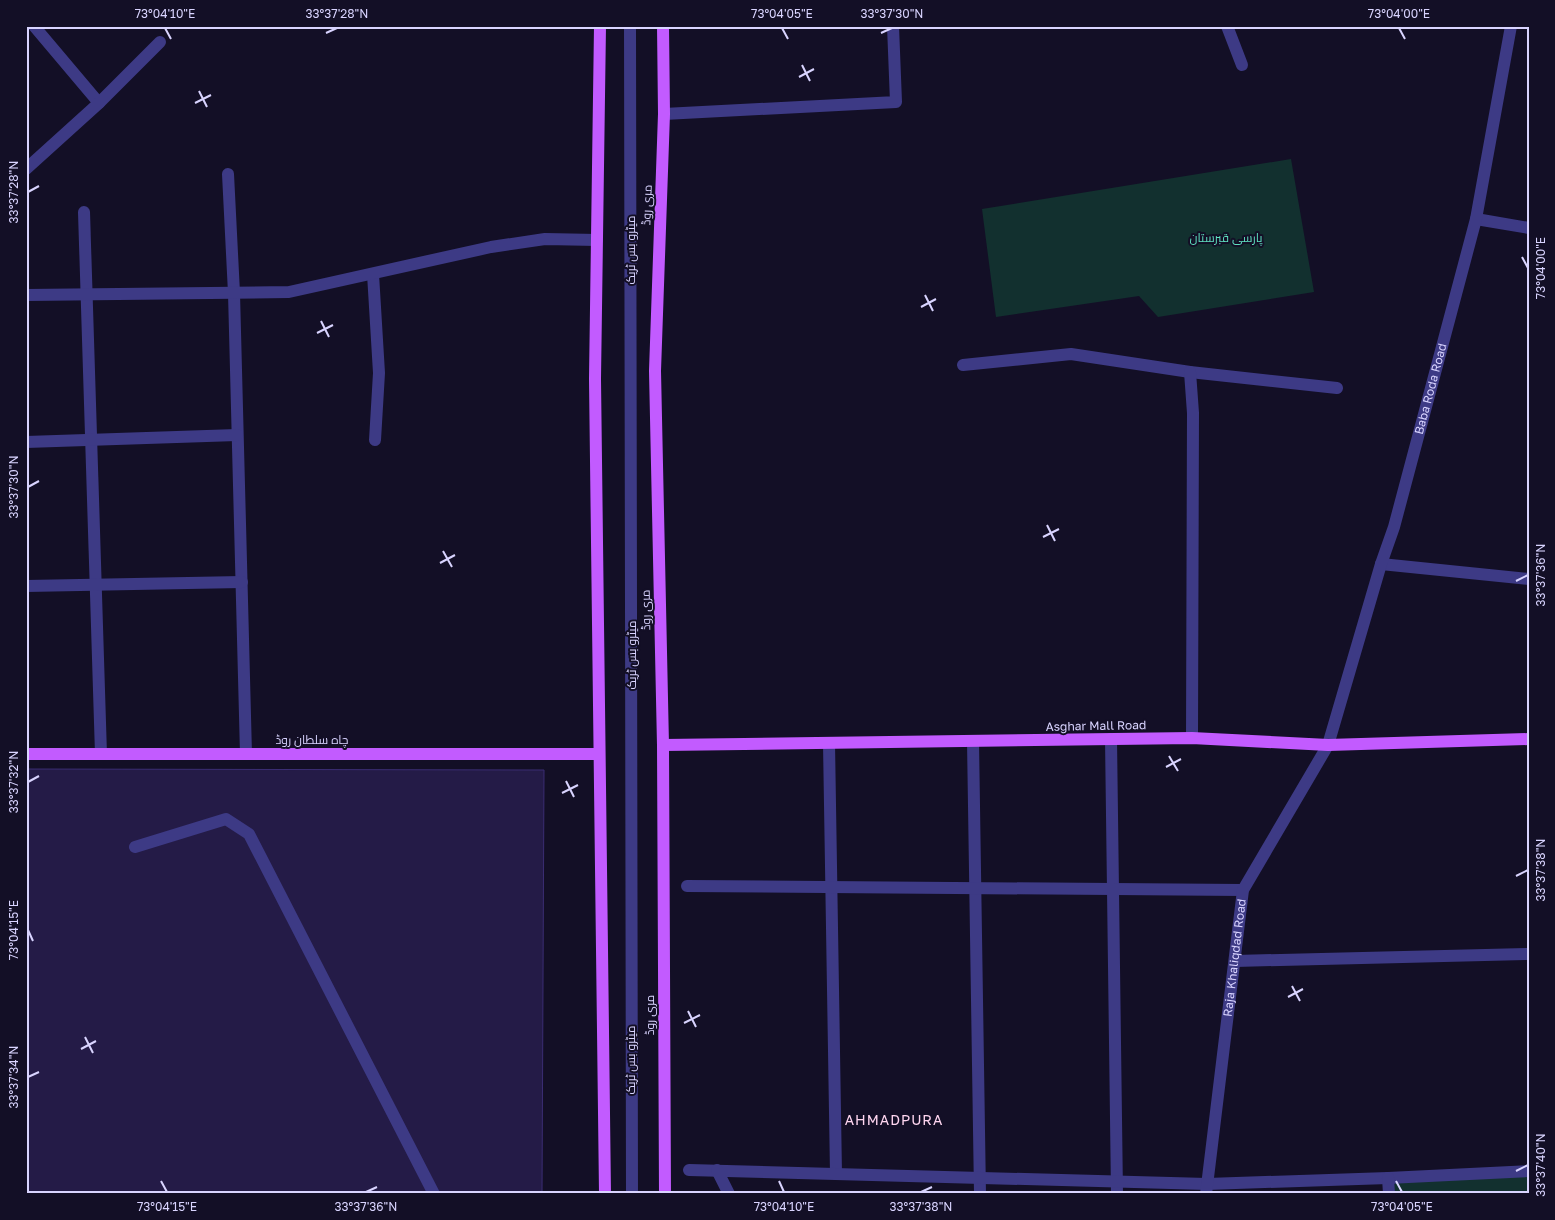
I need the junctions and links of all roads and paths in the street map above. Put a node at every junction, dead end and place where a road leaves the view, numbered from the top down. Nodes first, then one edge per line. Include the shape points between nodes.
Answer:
1 (34, 26) edge
2 (600, 26) edge
3 (630, 26) edge
4 (663, 26) edge
5 (893, 26) edge
6 (1227, 26) edge
7 (1511, 26) edge
8 (160, 42) dead end
9 (1242, 65) dead end
10 (99, 103) junction
11 (664, 114) junction
12 (26, 169) edge
13 (228, 174) dead end
14 (84, 212) dead end
15 (1476, 219) junction
16 (1529, 228) edge
17 (597, 240) junction
18 (373, 274) junction
19 (234, 293) junction
20 (86, 294) junction
21 (26, 295) edge
22 (962, 364) dead end
23 (1190, 372) junction
24 (1337, 388) dead end
25 (237, 435) junction
26 (375, 440) dead end
27 (91, 441) junction
28 (26, 442) edge
29 (1381, 564) junction
30 (1529, 579) edge
31 (242, 582) junction
32 (26, 586) edge
33 (96, 586) junction
34 (1192, 738) junction
35 (1111, 739) junction
36 (1529, 739) edge
37 (973, 741) junction
38 (829, 743) junction
39 (663, 745) junction
40 (1328, 745) junction
41 (26, 754) edge
42 (101, 754) junction
43 (246, 754) junction
44 (599, 754) junction
45 (135, 847) dead end
46 (687, 886) dead end
47 (832, 887) junction
48 (976, 888) junction
49 (1113, 889) junction
50 (1243, 890) junction
51 (1529, 954) edge
52 (1235, 961) junction
53 (689, 1170) dead end
54 (717, 1170) junction
55 (1529, 1171) edge
56 (836, 1174) junction
57 (980, 1178) junction
58 (1388, 1178) junction
59 (1117, 1187) edge
60 (1206, 1189) edge
61 (434, 1194) edge
62 (605, 1194) edge
63 (632, 1194) edge
64 (665, 1194) edge
65 (729, 1194) edge
66 (980, 1194) edge
67 (1389, 1194) edge

1 - 10 street
2 - 17 main road
3 - 63 street, میٹرو بس ٹریک
4 - 11 main road, مری روڈ
5 - 11 street via 896,102
6 - 9 street
7 - 15 street, Baba Roda Road
8 - 10 street
10 - 12 street
11 - 39 main road, مری روڈ via 655,371
13 - 19 street
14 - 20 street
15 - 16 street
15 - 29 street, Baba Roda Road via 1394,527
17 - 18 street via 545,239
17 - 44 main road via 595,379
18 - 19 street via 289,292
18 - 26 street via 379,373
19 - 20 street
19 - 25 street
20 - 21 street
20 - 27 street
22 - 23 street via 1071,354
23 - 24 street
23 - 34 street via 1193,413
25 - 27 street
25 - 31 street
27 - 28 street
27 - 33 street
29 - 30 street
29 - 40 street, Baba Roda Road
31 - 33 street
31 - 43 street
32 - 33 street
33 - 42 street
34 - 35 main road, Asghar Mall Road
34 - 40 main road, Asghar Mall Road
35 - 37 main road, Asghar Mall Road
35 - 49 street
36 - 40 main road, Asghar Mall Road
37 - 38 main road, Asghar Mall Road
37 - 48 street
38 - 39 main road, Asghar Mall Road
38 - 47 street
39 - 64 main road, مری روڈ
40 - 50 street, Raja Khaliqdad Road
41 - 42 main road, چاہ سلطان روڈ
42 - 43 main road, چاہ سلطان روڈ
43 - 44 main road, چاہ سلطان روڈ
44 - 62 main road
45 - 61 street via 226,819 249,834
46 - 47 street
47 - 48 street
47 - 56 street
48 - 49 street
48 - 57 street
49 - 50 street
49 - 59 street
50 - 52 street, Raja Khaliqdad Road
51 - 52 street
52 - 60 street, Raja Khaliqdad Road
53 - 54 street
54 - 56 street
54 - 65 street
55 - 58 street
56 - 57 street
57 - 59 street
57 - 66 street
58 - 60 street
58 - 67 street
59 - 60 street

